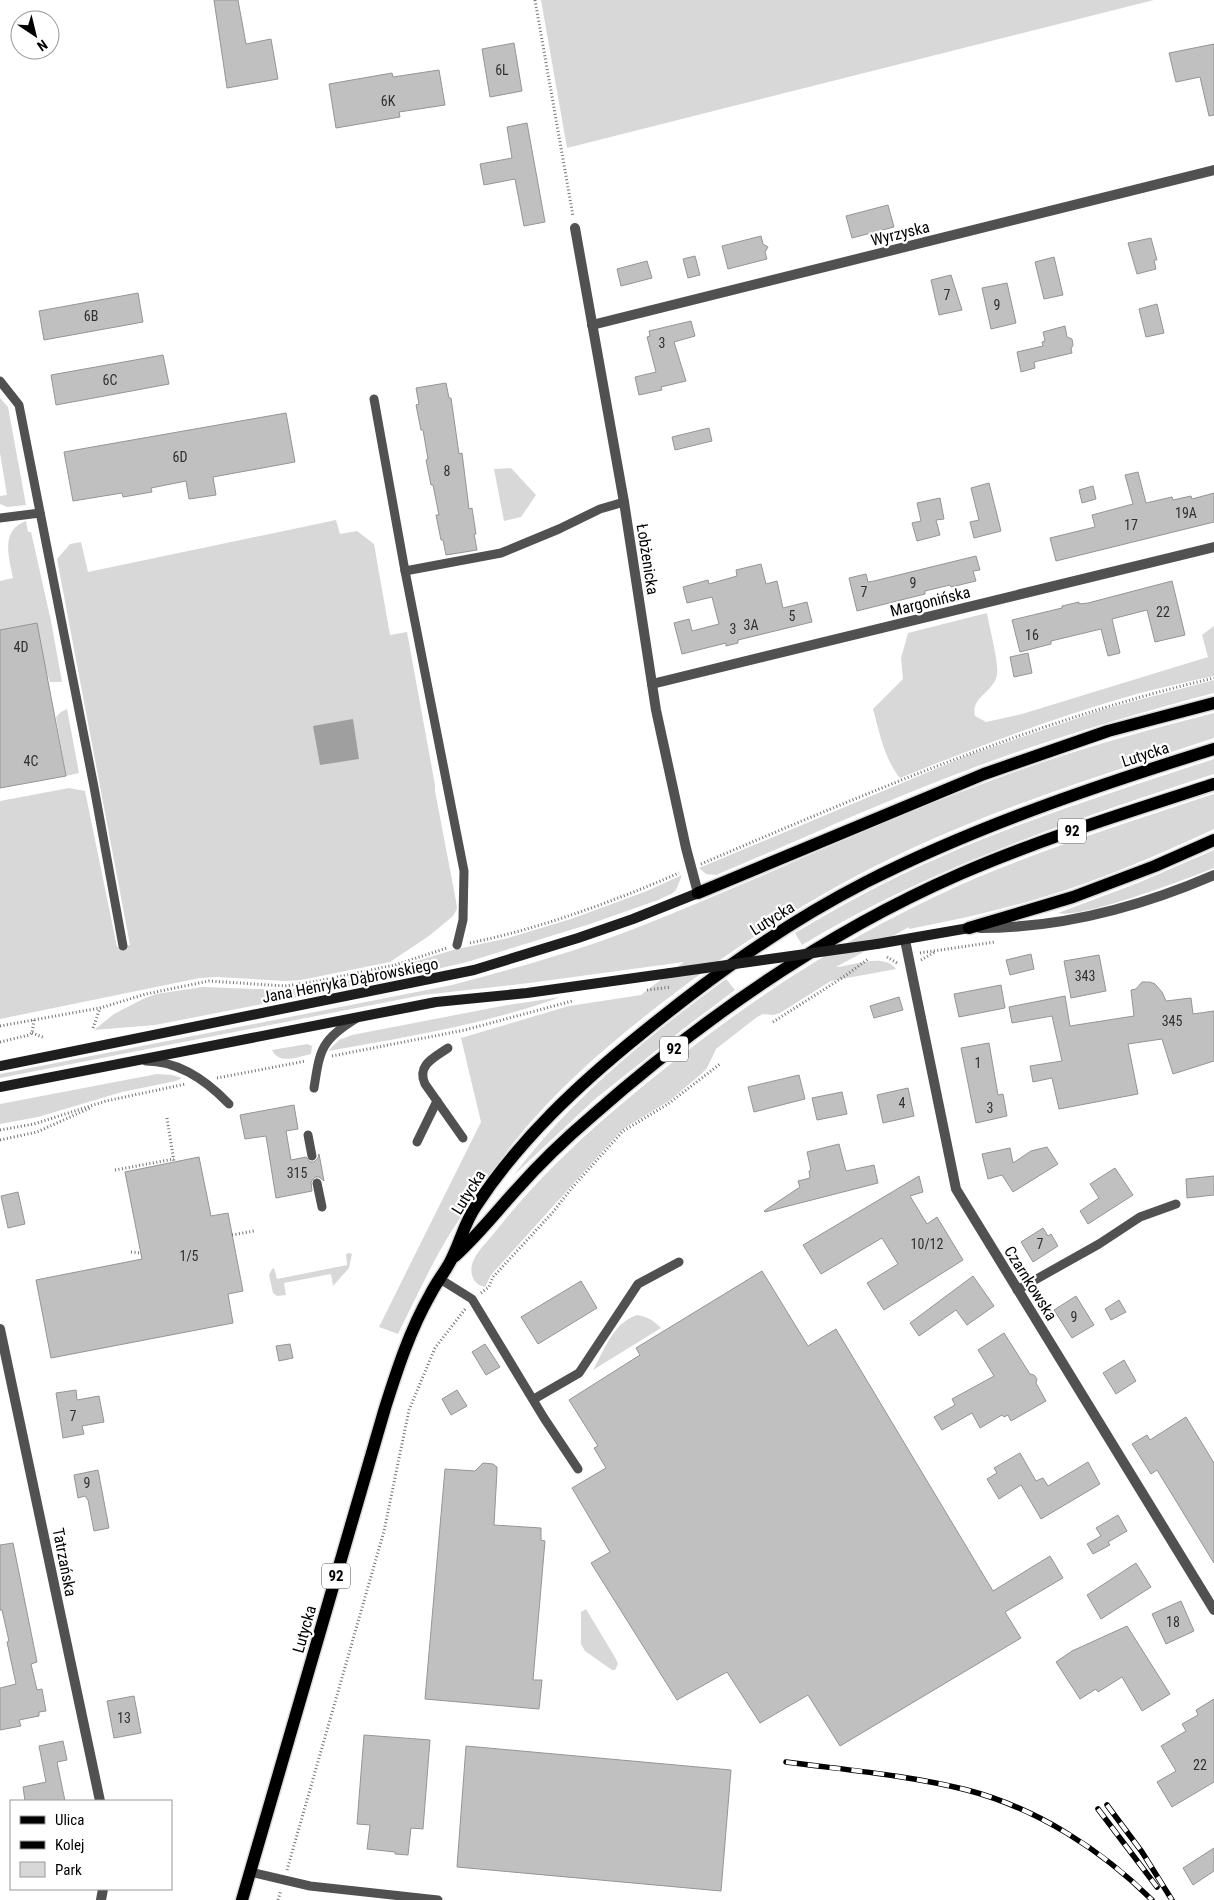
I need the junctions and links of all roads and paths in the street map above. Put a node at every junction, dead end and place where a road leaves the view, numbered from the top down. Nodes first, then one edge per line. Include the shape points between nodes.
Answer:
1 (535, 0) edge
2 (1214, 170) edge
3 (575, 228) joint
4 (592, 325) junction
5 (0, 381) edge
6 (374, 399) dead end
7 (624, 502) junction
8 (40, 513) junction
9 (0, 518) edge
10 (1214, 547) edge
11 (405, 571) junction
12 (1214, 678) edge
13 (652, 684) junction
14 (1214, 703) edge
15 (1214, 749) edge
16 (1214, 784) edge
17 (1214, 840) edge
18 (691, 868) junction
19 (1214, 875) edge
20 (698, 893) junction
21 (969, 928) junction
22 (905, 940) junction
23 (457, 945) junction
24 (122, 946) dead end
25 (937, 950) dead end
26 (887, 957) dead end
27 (868, 958) dead end
28 (920, 960) dead end
29 (900, 965) dead end
30 (647, 990) dead end
31 (638, 992) dead end
32 (573, 1001) dead end
33 (100, 1008) junction
34 (359, 1017) junction
35 (34, 1020) junction
36 (773, 1022) dead end
37 (0, 1026) edge
38 (93, 1028) dead end
39 (32, 1034) junction
40 (45, 1038) dead end
41 (0, 1042) edge
42 (448, 1048) dead end
43 (318, 1059) junction
44 (136, 1061) junction
45 (720, 1064) dead end
46 (0, 1066) edge
47 (202, 1081) junction
48 (0, 1088) edge
49 (314, 1088) dead end
50 (438, 1101) junction
51 (99, 1103) junction
52 (228, 1104) dead end
53 (167, 1118) dead end
54 (6, 1124) dead end
55 (7, 1129) junction
56 (0, 1130) edge
57 (308, 1135) dead end
58 (463, 1138) dead end
59 (0, 1140) edge
60 (417, 1142) dead end
61 (312, 1156) dead end
62 (115, 1170) dead end
63 (317, 1183) dead end
64 (1176, 1204) dead end
65 (322, 1207) dead end
66 (254, 1231) dead end
67 (232, 1236) dead end
68 (131, 1252) dead end
69 (141, 1253) dead end
70 (452, 1260) junction
71 (680, 1262) dead end
72 (440, 1279) junction
73 (1017, 1290) junction
74 (472, 1299) junction
75 (0, 1329) edge
76 (534, 1399) junction
77 (578, 1469) dead end
78 (1214, 1610) edge
79 (100, 1800) edge
80 (250, 1872) junction
81 (284, 1880) junction
82 (242, 1900) edge
83 (278, 1900) edge
84 (438, 1900) edge

1 - 3 path
2 - 4 street, Wyrzyska
3 - 4 street, Łobżenicka
4 - 7 street, Łobżenicka
5 - 8 lane via 19,405
6 - 11 lane
7 - 11 lane via 600,509 559,530 501,553
7 - 13 street, Łobżenicka
8 - 9 lane
8 - 24 lane
10 - 13 street, Margonińska
11 - 23 lane via 464,871 463,920
12 - 18 path via 1052,723 971,752
13 - 18 street, Łobżenicka
14 - 20 main road via 1100,734 984,774
15 - 70 main road, Lutycka / 92 via 1037,808 957,839 865,882 725,968 605,1064 546,1120 476,1206
16 - 70 main road, Lutycka / 92 via 985,863 883,910 801,957 725,1009 593,1114 534,1170
17 - 21 main road via 1073,897
18 - 20 street, Łobżenicka
18 - 23 path via 575,913 485,940
19 - 21 street via 1110,911 1050,924
20 - 46 main road, Jana Henryka Dąbrowskiego via 578,938 474,970
21 - 22 main road
22 - 34 main road, bridge via 527,993 436,1002
22 - 73 street, Czarnkowska via 956,1189
23 - 33 path via 395,965 313,982 285,986 209,981 146,994
25 - 28 path
26 - 29 path
27 - 36 path
30 - 31 path
32 - 43 path via 465,1030
33 - 35 path
33 - 38 path
34 - 43 lane via 328,1041
34 - 44 main road
35 - 37 path
35 - 39 path
39 - 40 path
39 - 41 path
42 - 50 lane via 428,1062 422,1072 425,1084
43 - 47 path
43 - 49 lane
44 - 47 lane via 174,1066
44 - 48 main road
45 - 74 path via 668,1104 623,1131 489,1286
47 - 51 path
47 - 52 lane
50 - 58 lane
50 - 60 lane
51 - 55 path via 34,1124
51 - 59 path via 45,1129
53 - 62 path via 174,1160
54 - 55 path
55 - 56 path
57 - 61 lane
63 - 65 lane
64 - 73 lane via 1140,1217
66 - 67 path
68 - 69 path
70 - 72 main road, Lutycka / 92
71 - 76 lane via 638,1284 579,1373
72 - 74 lane
72 - 80 main road, Lutycka / 92 via 411,1335 387,1400
73 - 78 street, Czarnkowska
74 - 76 lane
74 - 81 path via 436,1348 409,1410 384,1531
75 - 79 street, Tatrzańska
76 - 77 lane
80 - 81 lane
80 - 82 main road, Lutycka / 92
81 - 83 path
81 - 84 lane via 321,1888

